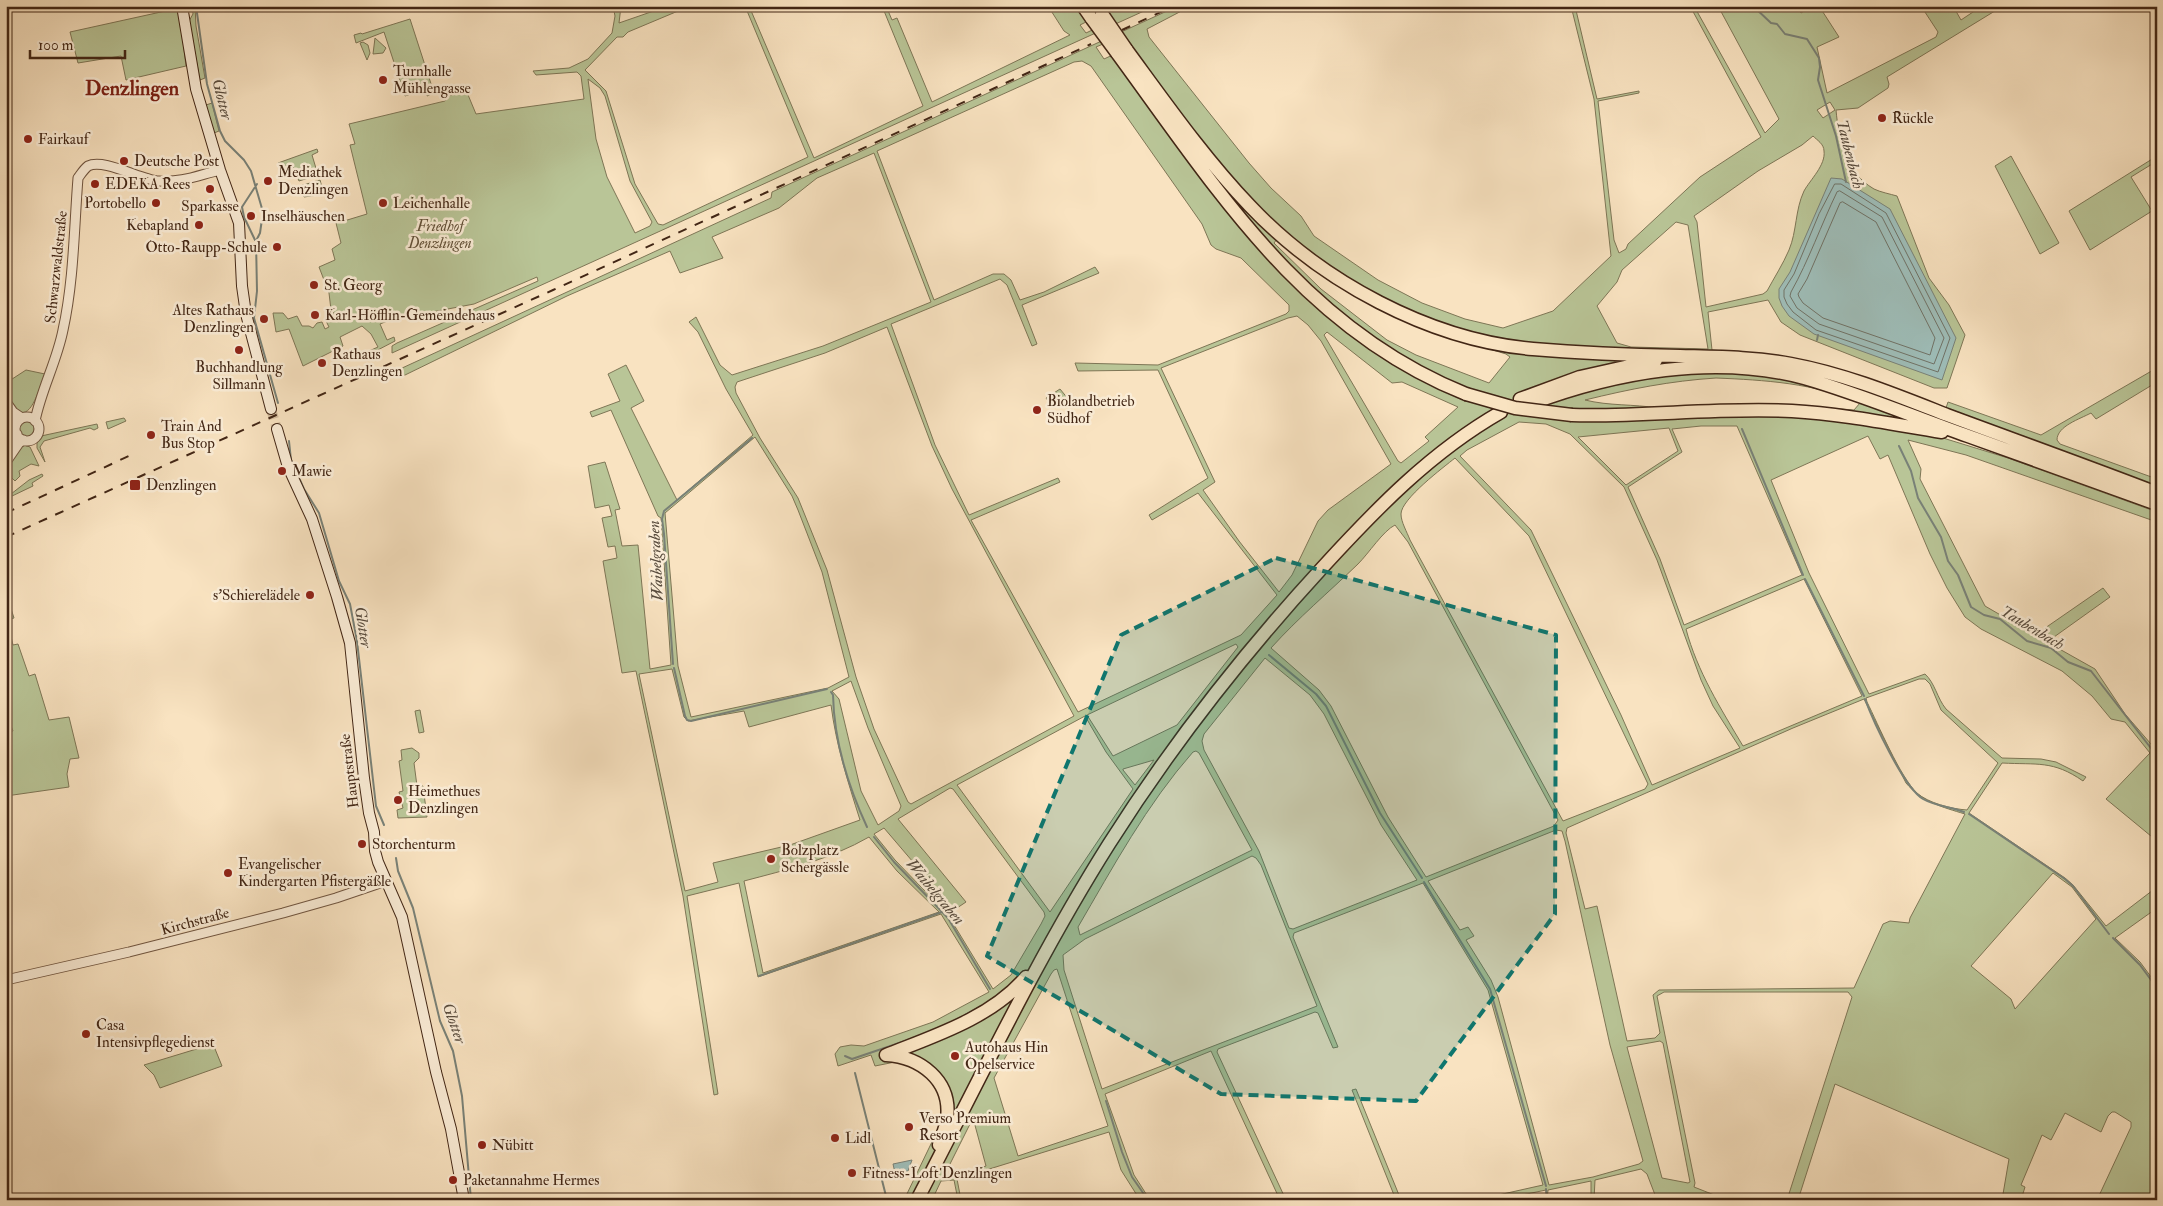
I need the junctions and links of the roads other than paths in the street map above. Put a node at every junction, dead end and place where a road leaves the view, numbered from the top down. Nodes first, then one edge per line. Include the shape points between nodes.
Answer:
1 (182, 6) edge
2 (1083, 6) edge
3 (1097, 13) edge
4 (1122, 51) junction
5 (220, 170) junction
6 (1680, 356) junction
7 (6, 402) edge
8 (271, 408) tunnel mouth
9 (6, 411) edge
10 (1501, 412) dead end
11 (28, 419) junction
12 (277, 429) tunnel mouth
13 (16, 430) junction
14 (1968, 436) junction
15 (24, 440) junction
16 (6, 453) edge
17 (6, 462) edge
18 (2157, 493) edge
19 (2157, 504) edge
20 (1098, 863) junction
21 (386, 881) junction
22 (1026, 977) junction
23 (7, 981) edge
24 (939, 1145) junction
25 (464, 1200) edge
26 (912, 1200) edge
27 (917, 1200) edge

1 - 5 main road via 194,84
2 - 3 highway
3 - 4 highway, bridge
4 - 6 highway via 1238,194 1274,230 1357,290 1456,333 1528,348
4 - 14 highway, bridge via 1239,218 1302,288 1348,327 1425,376 1466,394 1515,408 1572,415 1792,411 1849,416
5 - 8 main road via 239,222 246,314
5 - 11 street, Schwarzwaldstraße via 185,181 158,181 100,164 90,165 78,178 69,299 63,331 50,376
6 - 14 highway via 1580,377 1525,402 1634,375 1695,368 1740,368 1804,378
6 - 18 highway via 1748,358 1834,375
7 - 11 street via 13,412
9 - 13 street
10 - 20 highway via 1427,463 1382,504 1266,631 1166,759
11 - 13 street
11 - 15 street via 38,427 37,435 31,440
12 - 21 main road, Hauptstraße via 291,474 312,519 350,643 366,801 378,862
13 - 15 street
13 - 16 street
14 - 19 highway
15 - 17 street
20 - 22 highway via 1080,885
20 - 27 highway via 1009,1022
21 - 23 street, Kirchstraße via 322,903
21 - 25 main road, Hauptstraße via 402,917
22 - 24 highway
22 - 24 highway via 1013,992 972,1018 886,1055 919,1063 938,1081 947,1102 947,1120
24 - 26 highway

